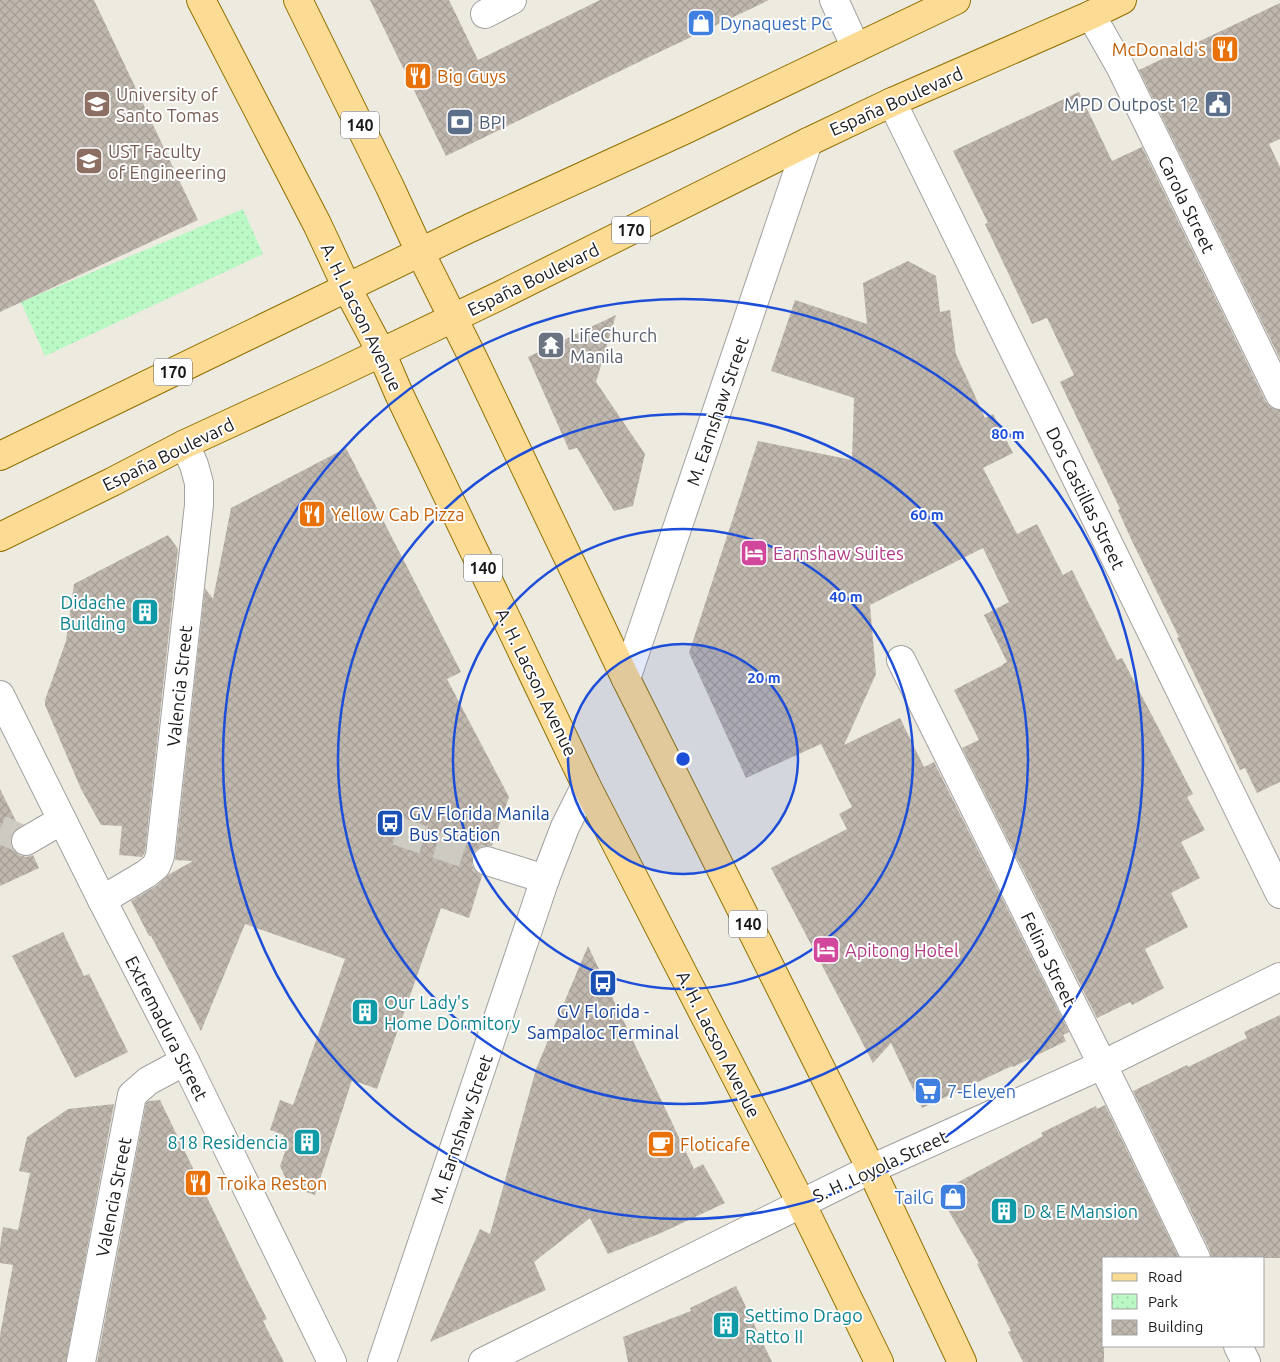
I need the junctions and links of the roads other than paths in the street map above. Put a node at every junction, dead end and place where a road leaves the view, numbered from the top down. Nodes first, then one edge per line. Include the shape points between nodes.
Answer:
1 (201, 0) edge
2 (298, 0) edge
3 (512, 0) edge
4 (834, 0) edge
5 (956, 0) edge
6 (1122, 0) edge
7 (485, 14) dead end
8 (1091, 15) junction
9 (856, 48) junction
10 (892, 102) junction
11 (808, 142) junction
12 (420, 252) junction
13 (347, 288) junction
14 (454, 318) junction
15 (381, 352) junction
16 (1280, 395) edge
17 (184, 444) junction
18 (0, 456) edge
19 (0, 537) edge
20 (901, 660) dead end
21 (626, 679) junction
22 (2, 706) edge
23 (586, 784) junction
24 (62, 820) junction
25 (26, 841) dead end
26 (487, 861) tunnel mouth
27 (546, 879) junction
28 (1280, 894) edge
29 (102, 900) junction
30 (1280, 977) edge
31 (185, 1061) junction
32 (1102, 1065) junction
33 (871, 1169) junction
34 (801, 1203) junction
35 (1196, 1257) edge
36 (1238, 1347) edge
37 (81, 1362) edge
38 (332, 1362) edge
39 (382, 1362) edge
40 (483, 1362) edge
41 (879, 1362) edge
42 (962, 1362) edge
43 (1246, 1362) edge

1 - 13 main road, A. H. Lacson Avenue / 140
2 - 12 main road, 140
3 - 7 street
4 - 9 street
5 - 9 main road, 170
6 - 8 main road, España Boulevard / 170
8 - 10 main road, España Boulevard / 170
8 - 16 street, Carola Street via 1120,66
9 - 12 main road, 170
10 - 11 main road, España Boulevard / 170
10 - 28 street, Dos Castillas Street
11 - 14 main road, España Boulevard / 170
11 - 21 street, M. Earnshaw Street
12 - 13 main road, 170
12 - 14 main road, 140
13 - 15 main road, A. H. Lacson Avenue / 140
13 - 18 main road, 170
14 - 15 main road, España Boulevard / 170
14 - 21 main road, 140
15 - 17 main road, España Boulevard / 170
15 - 23 main road, A. H. Lacson Avenue / 140
17 - 19 main road, España Boulevard / 170
17 - 29 street, Valencia Street via 199,483 199,505 160,856 156,866 146,874
20 - 32 street, Felina Street
21 - 33 main road, 140
22 - 24 street, Extremadura Street
23 - 27 street, M. Earnshaw Street via 565,827
23 - 34 main road, A. H. Lacson Avenue / 140
24 - 25 street
24 - 29 street, Extremadura Street
26 - 27 street
27 - 39 street, M. Earnshaw Street
29 - 31 street, Extremadura Street
30 - 32 street, S. H. Loyola Street
31 - 37 street, Valencia Street via 148,1081 132,1095
31 - 38 street, Extremadura Street
32 - 33 street, S. H. Loyola Street
32 - 35 street, Felina Street
33 - 34 street, S. H. Loyola Street
33 - 42 main road, 140
34 - 40 street, S. H. Loyola Street
34 - 41 main road, A. H. Lacson Avenue / 140
36 - 43 street

